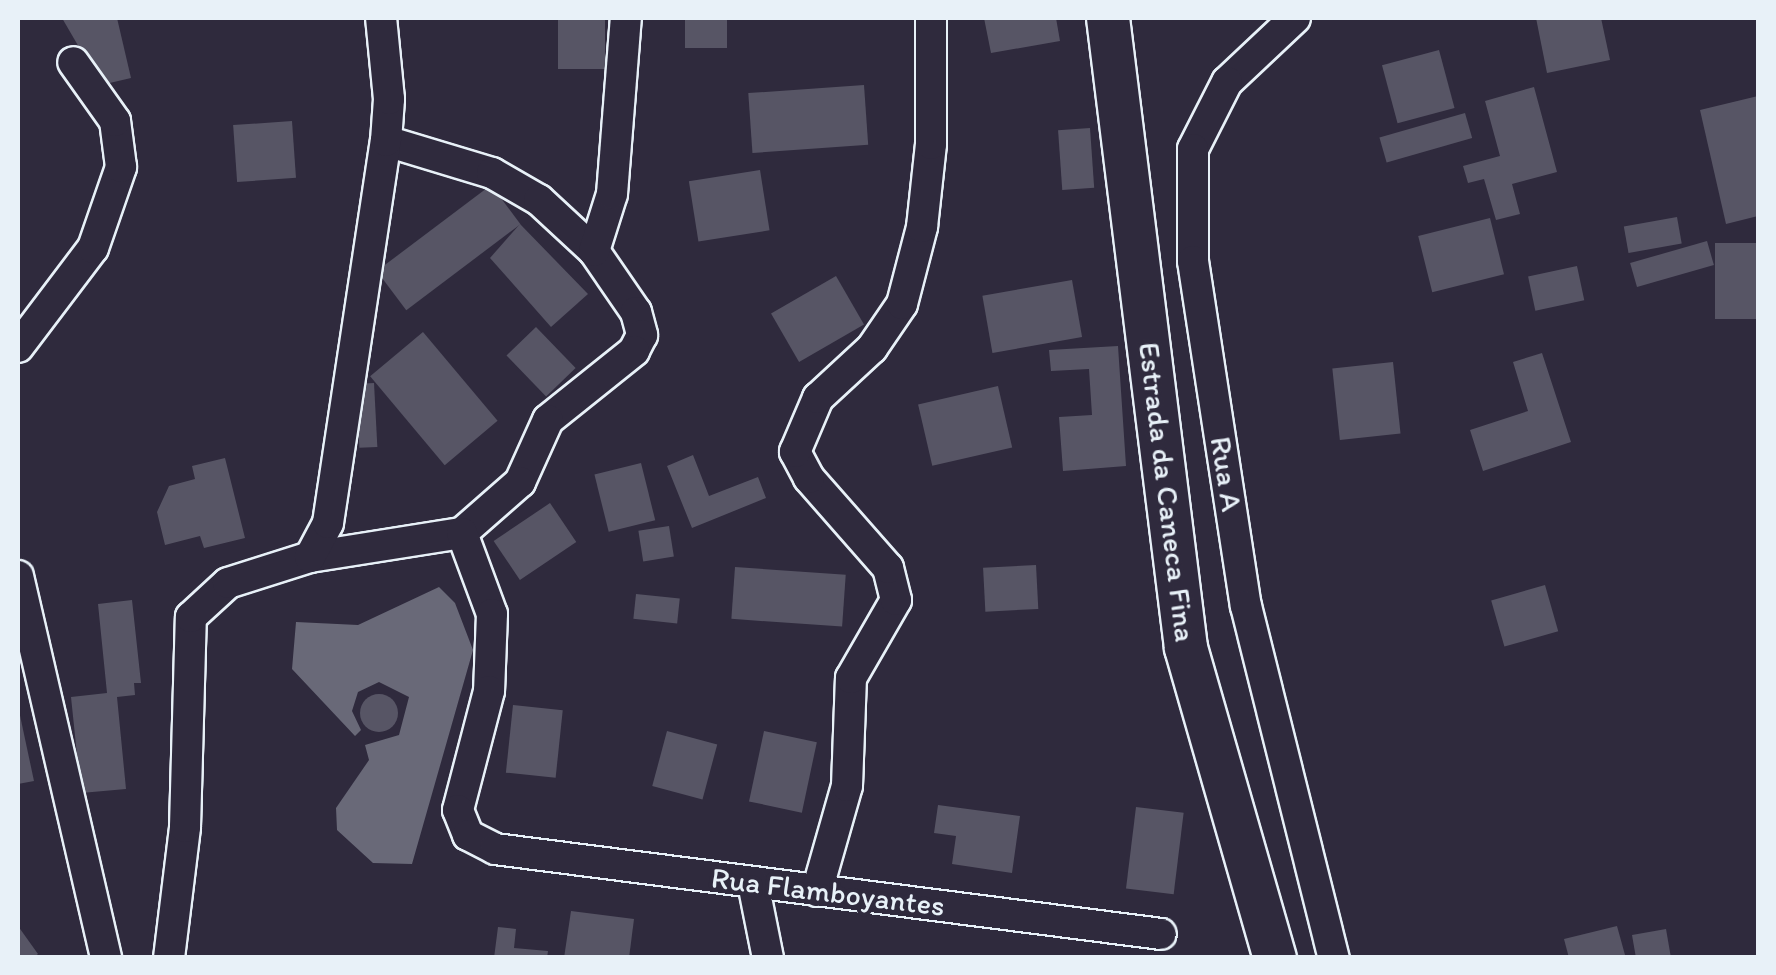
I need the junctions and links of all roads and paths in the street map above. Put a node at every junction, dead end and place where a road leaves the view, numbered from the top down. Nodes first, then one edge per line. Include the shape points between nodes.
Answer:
1 (381, 18) edge
2 (626, 18) edge
3 (931, 18) edge
4 (1108, 18) edge
5 (1295, 18) edge
6 (73, 62) dead end
7 (386, 141) junction
8 (594, 251) junction
9 (18, 347) edge
10 (462, 532) junction
11 (310, 557) junction
12 (18, 576) edge
13 (753, 882) junction
14 (817, 890) junction
15 (1161, 934) dead end
16 (106, 958) edge
17 (168, 958) edge
18 (768, 958) edge
19 (1275, 958) edge
20 (1334, 958) edge

1 - 7 street via 390,99
2 - 8 street via 612,194
3 - 14 street via 924,210 902,304 872,348 818,398 796,452 802,468 888,568 896,600 852,678 847,786
4 - 19 street, Estrada da Caneca Fina via 1186,648
5 - 20 street, Rua A via 1226,82 1193,149 1194,261 1246,606
6 - 9 street via 116,121 121,166 93,248
7 - 8 street via 492,173 539,200
7 - 11 street via 338,472 328,523
8 - 10 street via 636,312 642,335 634,351 548,420 520,482
10 - 11 street
10 - 13 street, Rua Flamboyantes via 492,614 489,691 458,810 468,835 495,849
11 - 17 street via 228,583 191,618 185,826
12 - 16 street
13 - 14 street, Rua Flamboyantes
13 - 18 street
14 - 15 street, Rua Flamboyantes

